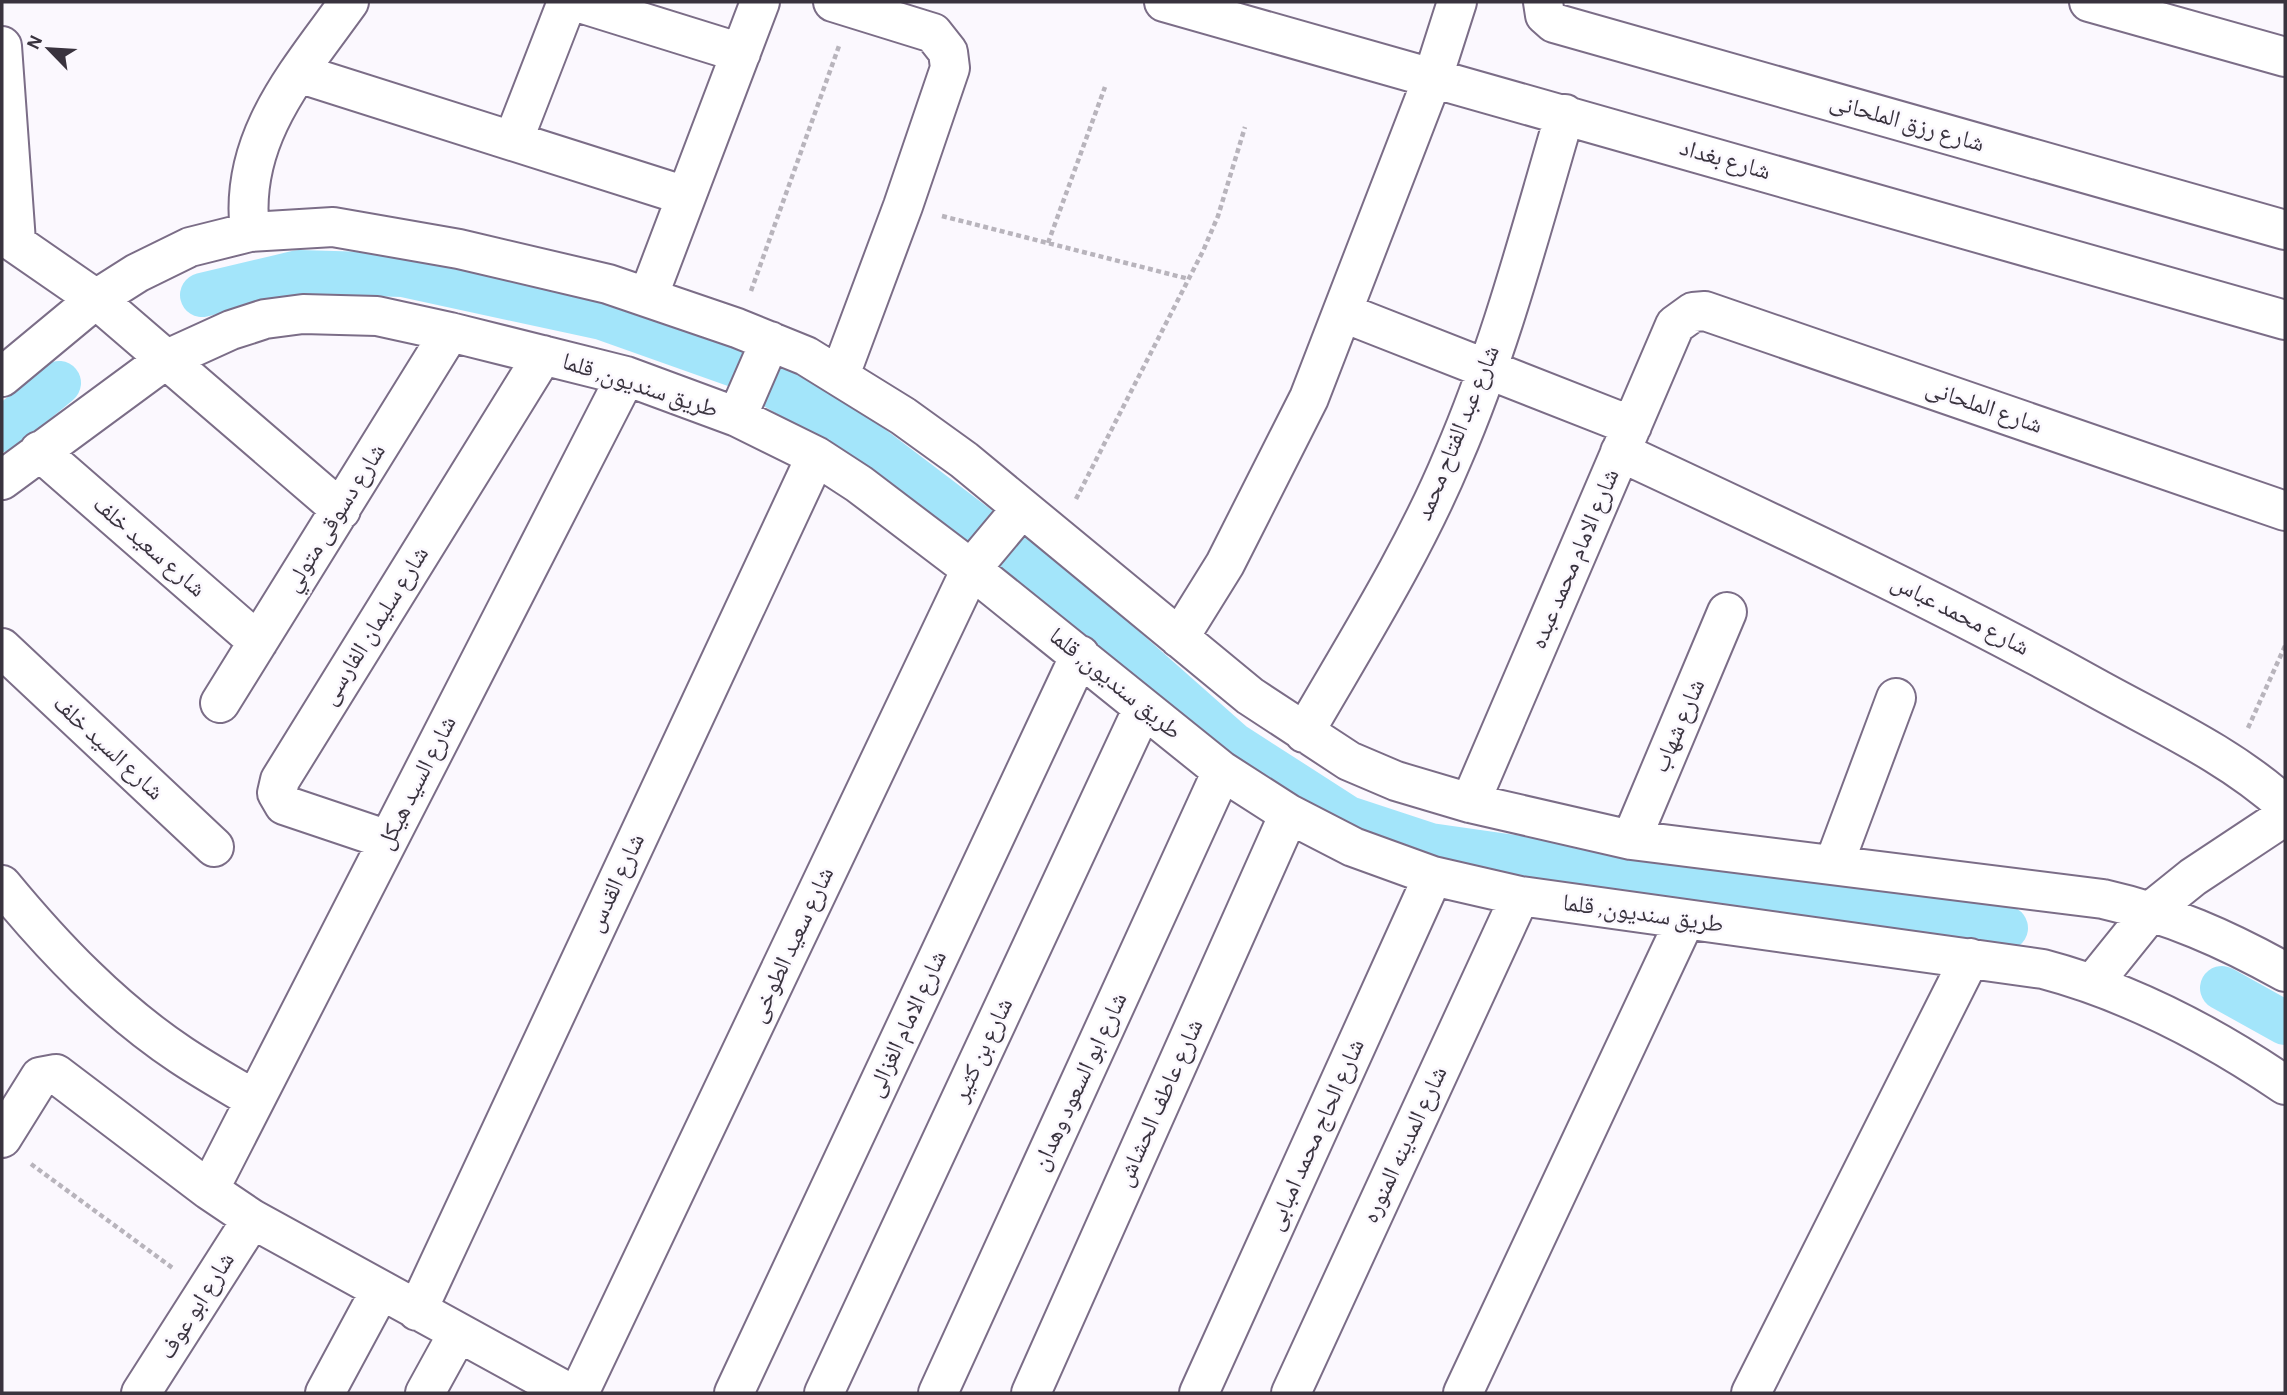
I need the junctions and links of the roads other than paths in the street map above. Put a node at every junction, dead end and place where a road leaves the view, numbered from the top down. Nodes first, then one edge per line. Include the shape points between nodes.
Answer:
1 (349, 2) edge
2 (567, 2) edge
3 (577, 2) edge
4 (760, 2) edge
5 (1164, 2) edge
6 (1457, 2) edge
7 (1543, 2) edge
8 (2089, 2) edge
9 (843, 5) edge
10 (2, 46) edge
11 (741, 53) junction
12 (2285, 57) edge
13 (298, 73) junction
14 (1433, 76) junction
15 (1565, 114) junction
16 (513, 141) junction
17 (686, 196) junction
18 (2285, 230) edge
19 (250, 232) junction
20 (9, 238) edge
21 (648, 297) junction
22 (96, 299) junction
23 (1344, 313) junction
24 (1682, 317) joint
25 (2285, 320) edge
26 (450, 332) junction
27 (754, 335) junction
28 (543, 355) junction
29 (165, 359) junction
30 (1488, 368) junction
31 (840, 375) junction
32 (626, 376) junction
33 (2, 377) edge
34 (737, 417) junction
35 (1626, 439) junction
36 (39, 451) junction
37 (816, 456) junction
38 (2, 480) edge
39 (1022, 508) junction
40 (341, 510) junction
41 (2285, 511) edge
42 (971, 569) junction
43 (1727, 612) dead end
44 (1179, 638) junction
45 (258, 642) junction
46 (2, 648) edge
47 (1080, 655) junction
48 (1896, 698) dead end
49 (220, 703) dead end
50 (1143, 708) junction
51 (1304, 733) junction
52 (1222, 771) junction
53 (1470, 803) junction
54 (2285, 805) edge
55 (1289, 814) junction
56 (2285, 817) edge
57 (1630, 839) junction
58 (388, 840) junction
59 (214, 847) dead end
60 (1834, 864) junction
61 (1433, 876) junction
62 (2, 885) edge
63 (1520, 896) junction
64 (2152, 910) junction
65 (1685, 920) junction
66 (1970, 958) junction
67 (2285, 972) edge
68 (2094, 982) junction
69 (2285, 1084) edge
70 (255, 1100) junction
71 (12, 1148) edge
72 (209, 1190) junction
73 (252, 1219) junction
74 (380, 1291) junction
75 (417, 1311) junction
76 (458, 1333) junction
77 (141, 1393) edge
78 (325, 1393) edge
79 (425, 1393) edge
80 (569, 1393) edge
81 (579, 1393) edge
82 (734, 1393) edge
83 (824, 1393) edge
84 (938, 1393) edge
85 (1031, 1393) edge
86 (1199, 1393) edge
87 (1291, 1393) edge
88 (1463, 1393) edge
89 (1751, 1393) edge

1 - 13 street
2 - 16 street
3 - 11 street
4 - 11 street
5 - 14 street, شارع بغداد
6 - 14 street
7 - 18 street, شارع رزق الملحانى via 1545,15 1554,23
8 - 12 street
9 - 31 street via 933,33 948,52 950,68
10 - 20 street
11 - 17 street
13 - 16 street
13 - 19 street via 263,135 249,174
14 - 15 street, شارع بغداد
14 - 23 street
15 - 25 street, شارع بغداد
15 - 30 street, شارع عبد الفتاح محمد
16 - 17 street
17 - 21 street
19 - 21 street via 333,227 459,249
19 - 22 street via 190,247
20 - 22 street
21 - 27 street
22 - 29 street
22 - 33 street
23 - 30 street, شارع محمد عباس
23 - 44 street via 1269,482
24 - 35 street, شارع الامام محمد عبده
24 - 41 street, شارع الملحانى via 1705,311
26 - 28 street, طريق سنديون, قلما
26 - 29 street, طريق سنديون, قلما via 377,316 303,314 231,330
26 - 40 street, شارع دسوقى متولي
27 - 31 street
27 - 34 street
28 - 32 street, طريق سنديون, قلما
28 - 58 street, شارع سليمان الفارسى via 280,780 276,793 284,805
29 - 36 street, طريق سنديون, قلما
29 - 40 street
30 - 35 street, شارع محمد عباس
30 - 51 street, شارع عبد الفتاح محمد via 1431,505
31 - 39 street via 924,430
32 - 34 street, طريق سنديون, قلما
32 - 58 street, شارع السيد هيكل
34 - 37 street, طريق سنديون, قلما
35 - 53 street, شارع الامام محمد عبده
35 - 54 street, شارع محمد عباس via 2014,642 2232,763
36 - 38 street, طريق سنديون, قلما
36 - 45 street, شارع سعيد خلف
37 - 42 street, طريق سنديون, قلما
37 - 75 street, شارع القدس
39 - 42 street, شارع سعيد الطوخى
39 - 44 street
40 - 45 street, شارع دسوقى متولي
42 - 47 street, طريق سنديون, قلما
42 - 81 street, شارع سعيد الطوخى
43 - 57 street, شارع شهاب
44 - 51 street
45 - 49 street, شارع دسوقى متولي
46 - 59 street, شارع السيد خلف
47 - 50 street, طريق سنديون, قلما
47 - 82 street, شارع الامام الغزالى
48 - 60 street
50 - 52 street, طريق سنديون, قلما
50 - 83 street, شارع بن كثير
51 - 53 street via 1349,761 1396,781
52 - 55 street, طريق سنديون, قلما
52 - 84 street, شارع ابو السعود وهدان
53 - 57 street
55 - 61 street, طريق سنديون, قلما via 1353,847
55 - 85 street, شارع عاطف الحشاش
56 - 64 street via 2193,877
57 - 60 street
58 - 70 street, شارع السيد هيكل
60 - 64 street via 2103,899
61 - 63 street, طريق سنديون, قلما
61 - 86 street, شارع الحاج محمد امبابى
62 - 70 street via 109,1000 180,1055
63 - 65 street, طريق سنديون, قلما
63 - 87 street, شارع المدينه المنوره
64 - 67 street via 2225,939
64 - 68 street
65 - 66 street, طريق سنديون, قلما
65 - 88 street
66 - 68 street, طريق سنديون, قلما
66 - 89 street
68 - 69 street, طريق سنديون, قلما via 2190,1028
70 - 72 street, شارع السيد هيكل
71 - 72 street via 40,1077 56,1074
72 - 73 street
73 - 74 street
73 - 77 street, شارع ابو عوف
74 - 75 street
74 - 78 street
75 - 76 street
76 - 79 street
76 - 80 street

